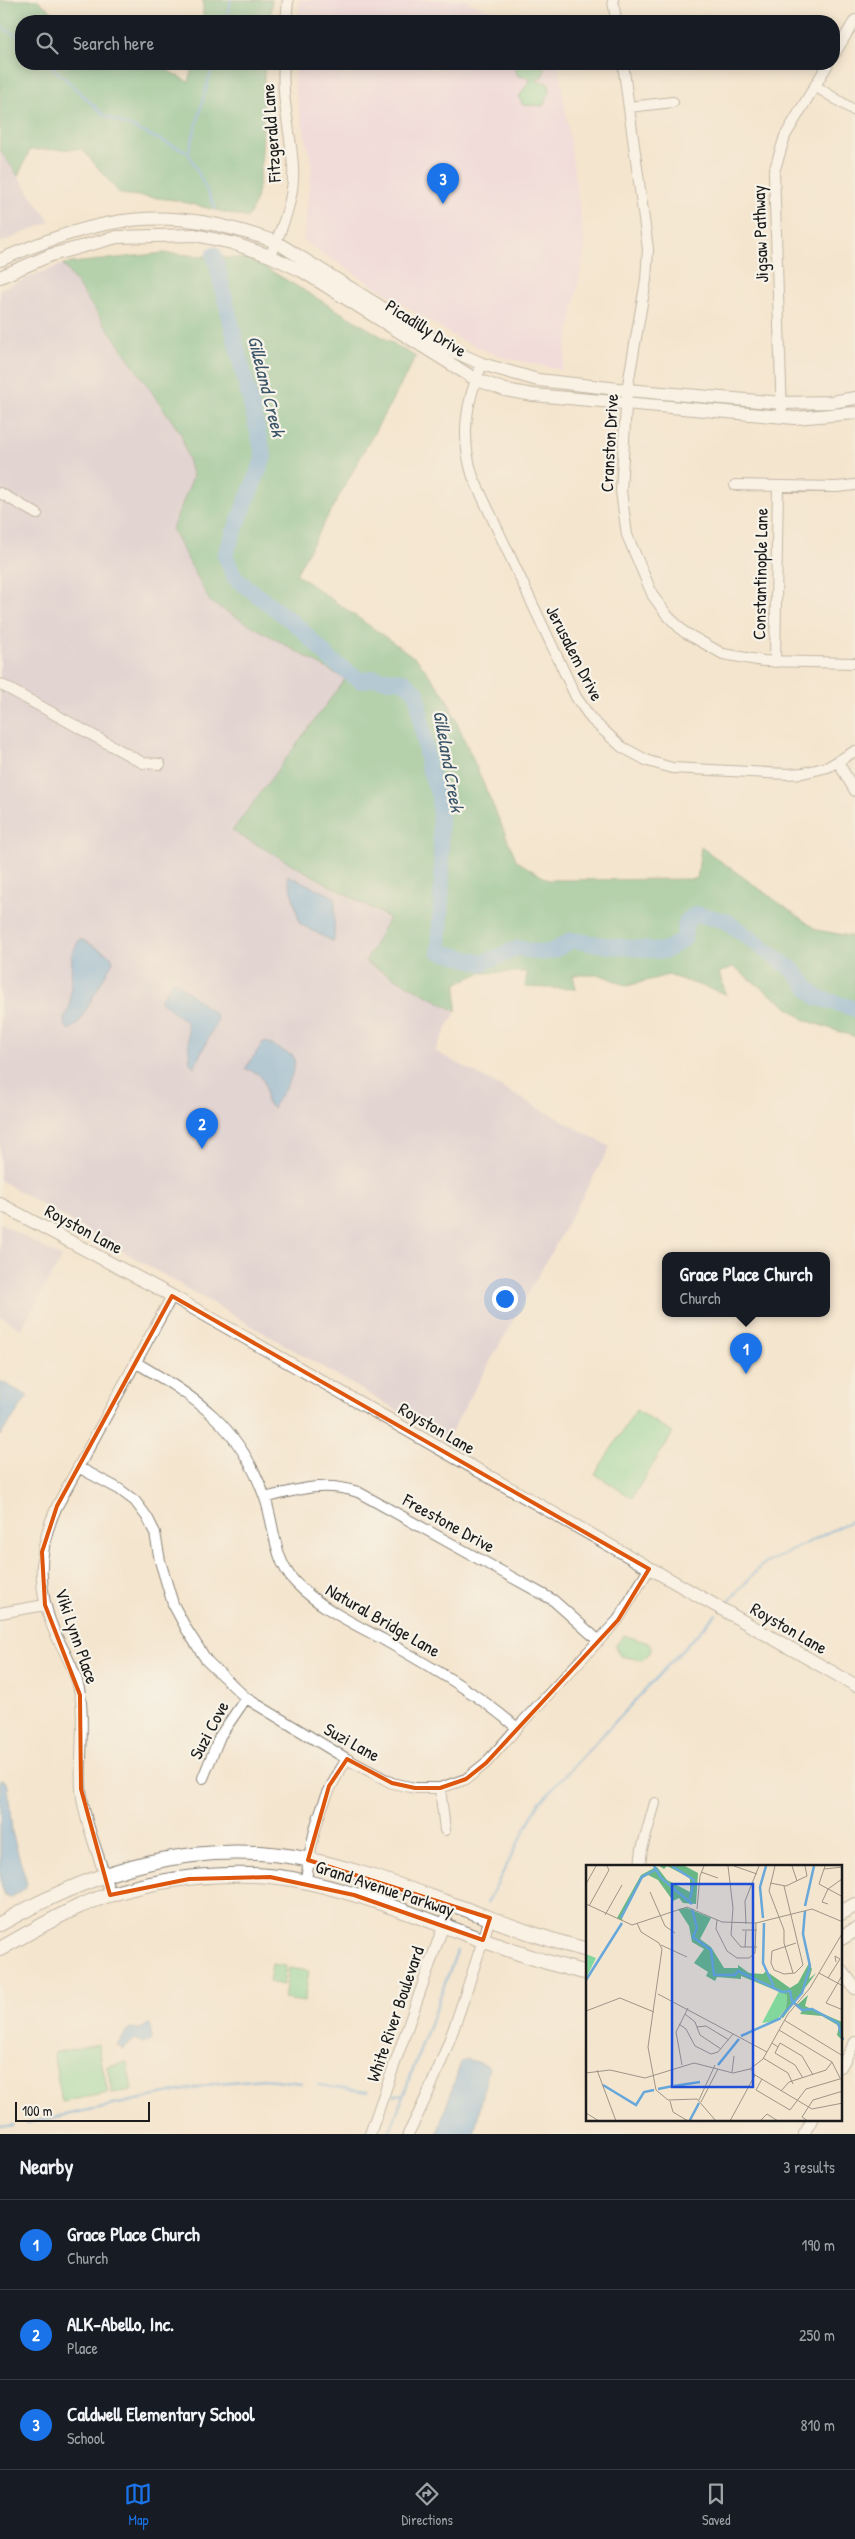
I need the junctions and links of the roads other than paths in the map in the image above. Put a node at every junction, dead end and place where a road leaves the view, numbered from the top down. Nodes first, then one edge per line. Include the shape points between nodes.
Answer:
1 (288, 0) edge
2 (613, 0) edge
3 (287, 15) edge
4 (615, 15) edge
5 (855, 20) edge
6 (840, 45) edge
7 (283, 70) edge
8 (623, 70) edge
9 (824, 70) edge
10 (814, 86) junction
11 (673, 102) dead end
12 (629, 107) junction
13 (855, 111) edge
14 (276, 242) junction
15 (270, 256) junction
16 (0, 260) edge
17 (0, 277) edge
18 (482, 364) junction
19 (475, 379) junction
20 (627, 390) junction
21 (855, 398) edge
22 (782, 403) junction
23 (626, 404) junction
24 (855, 413) edge
25 (782, 418) junction
26 (735, 485) dead end
27 (855, 485) edge
28 (778, 486) junction
29 (0, 493) edge
30 (37, 514) dead end
31 (775, 662) junction
32 (855, 663) edge
33 (0, 684) edge
34 (855, 751) edge
35 (838, 762) junction
36 (160, 764) dead end
37 (855, 791) edge
38 (0, 1204) edge
39 (172, 1296) junction
40 (134, 1362) junction
41 (78, 1467) junction
42 (265, 1498) junction
43 (649, 1569) junction
44 (45, 1605) junction
45 (0, 1613) edge
46 (599, 1641) junction
47 (855, 1685) edge
48 (246, 1698) junction
49 (517, 1728) junction
50 (347, 1759) junction
51 (203, 1778) dead end
52 (440, 1788) junction
53 (655, 1803) dead end
54 (445, 1830) dead end
55 (308, 1860) junction
56 (640, 1865) edge
57 (105, 1874) junction
58 (306, 1881) junction
59 (110, 1895) junction
60 (452, 1904) junction
61 (855, 1905) edge
62 (842, 1912) edge
63 (490, 1918) junction
64 (0, 1924) edge
65 (443, 1926) junction
66 (855, 1930) edge
67 (842, 1937) edge
68 (483, 1940) junction
69 (586, 1949) edge
70 (0, 1950) edge
71 (842, 1971) edge
72 (586, 1972) edge
73 (855, 1988) edge
74 (855, 2042) edge
75 (842, 2065) edge
76 (811, 2122) edge
77 (370, 2134) edge
78 (408, 2134) edge
79 (804, 2134) edge

1 - 3 street
2 - 4 street
5 - 6 street
7 - 14 street, Fitzgerald Lane via 282,87 294,169 291,198
8 - 12 street, Cranston Drive
9 - 10 street, Jigsaw Pathway
10 - 13 street
10 - 22 street, Jigsaw Pathway via 784,136 774,172
11 - 12 street
12 - 20 street, Cranston Drive via 648,249 646,280
14 - 15 street, Fitzgerald Lane
14 - 16 street, Picadilly Drive via 190,219 133,219 81,229
14 - 18 street, Picadilly Drive via 449,349
15 - 17 street, Picadilly Drive via 195,235 118,237 51,255
15 - 19 street, Picadilly Drive via 302,271
18 - 19 street, Jerusalem Drive
18 - 20 street, Picadilly Drive via 538,380
19 - 23 street, Picadilly Drive via 505,390 534,395
19 - 35 street, Jerusalem Drive via 464,429 473,477 576,697 601,730 622,748 638,756 662,766 688,770 803,773
20 - 22 street, Picadilly Drive
20 - 23 street, Cranston Drive
21 - 22 street, Picadilly Drive
22 - 25 street, Jigsaw Pathway
23 - 25 street, Picadilly Drive
23 - 31 street, Cranston Drive via 621,491 623,513 627,534 653,596 672,621 701,643 723,654
24 - 25 street, Picadilly Drive
26 - 28 street
27 - 28 street
28 - 31 street, Constantinople Lane
29 - 30 street
31 - 32 street, Cranston Drive
33 - 36 street via 143,763
34 - 35 street, Jerusalem Drive
35 - 37 street
38 - 39 street, Royston Lane
39 - 40 street, Viki Lynn Place
39 - 43 street, Royston Lane
40 - 41 street, Viki Lynn Place
40 - 42 street, Natural Bridge Lane via 181,1389 225,1426 253,1469
41 - 44 street, Viki Lynn Place via 48,1526 42,1552 41,1579
41 - 48 street, Suzi Lane via 119,1489 135,1501 147,1517 155,1533 173,1604 187,1630 207,1661
42 - 46 street, Freestone Drive via 316,1485 344,1487 358,1492 553,1600
42 - 49 street, Natural Bridge Lane via 279,1556 300,1586 318,1603 451,1678
43 - 46 street, Suzi Lane via 618,1620
43 - 47 street, Royston Lane
44 - 45 street
44 - 57 street, Viki Lynn Place via 70,1662 80,1695 81,1789
46 - 49 street, Suzi Lane
48 - 50 street, Suzi Lane
48 - 51 street, Suzi Cove via 220,1736
49 - 52 street, Suzi Lane via 486,1763 466,1778
50 - 52 street, Suzi Lane via 392,1782 415,1788
50 - 55 street via 321,1806
52 - 54 street
53 - 56 street
55 - 57 main road, Grand Avenue Parkway via 274,1855 202,1854 151,1861
55 - 58 street
55 - 60 main road, Grand Avenue Parkway via 369,1876
57 - 59 street, Viki Lynn Place
57 - 64 main road, Grand Avenue Parkway via 59,1892
58 - 59 main road, Grand Avenue Parkway via 270,1877 198,1878
58 - 65 main road, Grand Avenue Parkway
59 - 70 main road, Grand Avenue Parkway via 49,1921
60 - 63 main road, Grand Avenue Parkway
60 - 65 street, White River Boulevard
61 - 62 main road
63 - 68 street
63 - 69 main road, Grand Avenue Parkway
65 - 68 main road, Grand Avenue Parkway
65 - 77 street, White River Boulevard
66 - 67 main road
68 - 72 main road, Grand Avenue Parkway
68 - 78 street via 458,2021 428,2097
71 - 73 street
74 - 75 street
76 - 79 street

